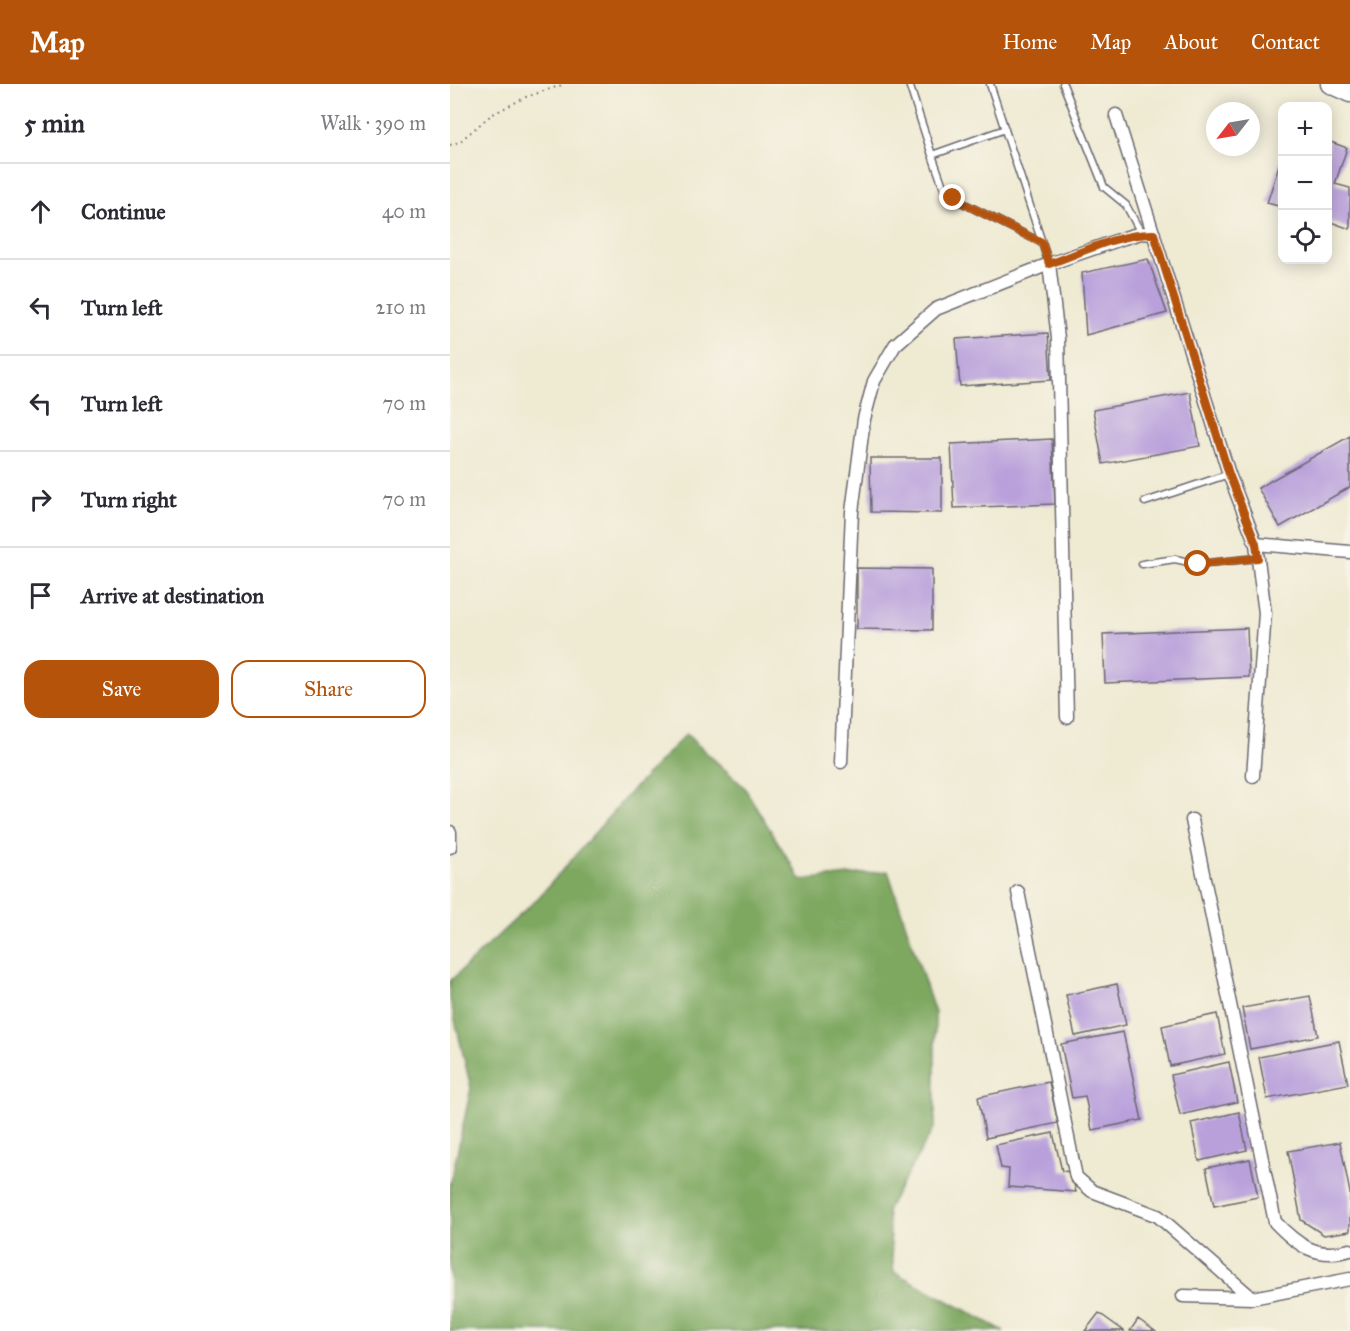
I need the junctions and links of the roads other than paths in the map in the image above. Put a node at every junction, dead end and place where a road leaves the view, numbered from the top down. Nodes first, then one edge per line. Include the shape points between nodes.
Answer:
1 (909, 84) edge
2 (990, 84) edge
3 (1063, 84) edge
4 (1330, 84) edge
5 (1350, 93) edge
6 (1116, 115) dead end
7 (1005, 129) junction
8 (932, 154) junction
9 (1148, 234) junction
10 (1042, 243) junction
11 (1049, 264) junction
12 (1229, 474) junction
13 (1145, 502) dead end
14 (1256, 544) junction
15 (1350, 552) edge
16 (1258, 558) junction
17 (1142, 564) dead end
18 (1067, 717) dead end
19 (841, 762) dead end
20 (1253, 776) dead end
21 (1192, 820) dead end
22 (450, 832) edge
23 (450, 847) edge
24 (1018, 892) dead end
25 (1350, 1250) edge
26 (1350, 1279) edge
27 (1183, 1296) dead end
28 (1252, 1298) junction

1 - 8 lane
2 - 7 lane
3 - 9 lane via 1104,187 1126,206
4 - 5 main road
6 - 9 street
7 - 8 lane
7 - 10 lane
8 - 10 lane via 944,189 953,198
9 - 11 street
9 - 12 street
10 - 11 lane
11 - 18 street via 1058,338
11 - 19 street via 936,309 895,345 874,381 864,419 852,512
12 - 13 lane
12 - 14 street
14 - 15 street
14 - 16 street
16 - 17 lane via 1198,564 1175,559
16 - 20 street via 1265,613
21 - 25 street via 1275,1222 1297,1244 1332,1255
22 - 23 street
24 - 28 street via 1076,1177 1092,1191 1158,1216
26 - 28 street
27 - 28 street

